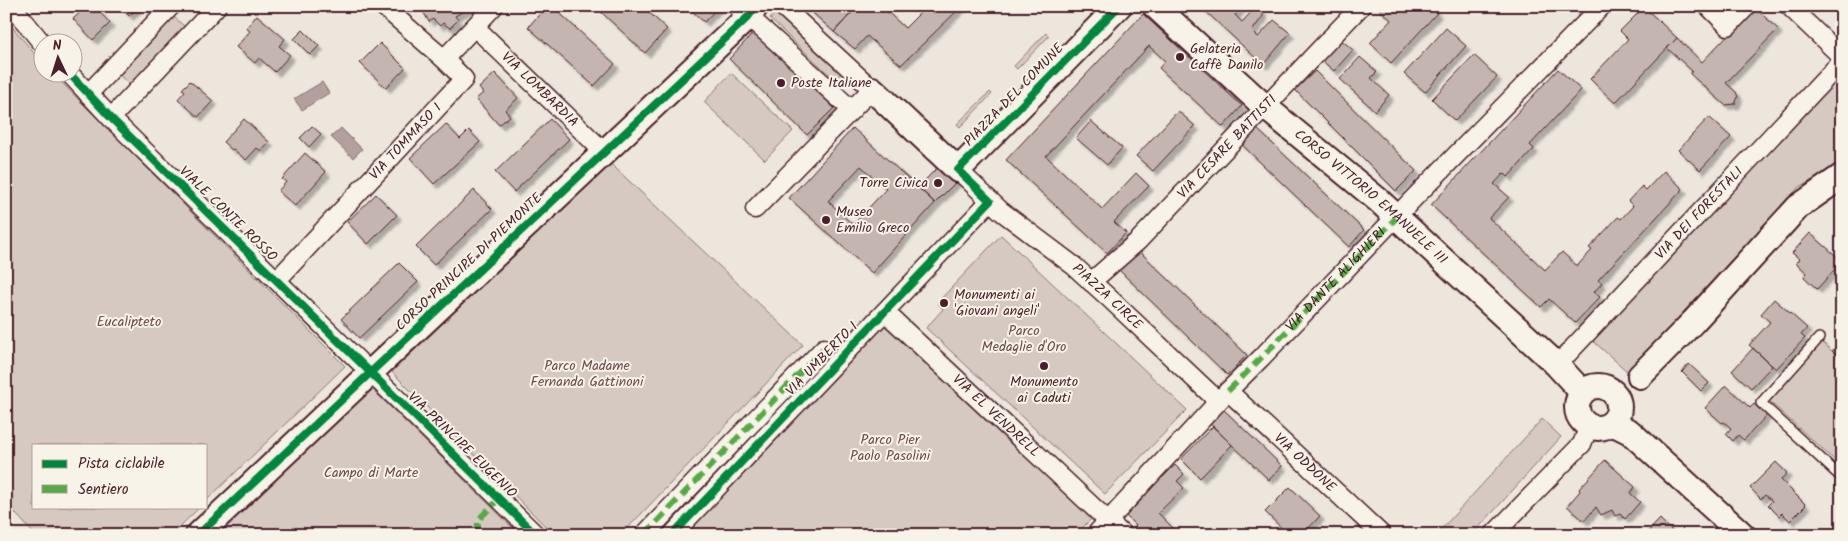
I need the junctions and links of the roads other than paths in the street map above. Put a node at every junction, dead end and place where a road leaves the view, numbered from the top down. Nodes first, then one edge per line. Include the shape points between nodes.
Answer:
1 (12, 6) edge
2 (171, 6) edge
3 (383, 6) edge
4 (494, 6) edge
5 (782, 6) edge
6 (1119, 6) edge
7 (1155, 6) edge
8 (1361, 6) edge
9 (1602, 6) edge
10 (1708, 6) edge
11 (1747, 6) edge
12 (1789, 6) edge
13 (208, 9) edge
14 (747, 10) edge
15 (475, 27) junction
16 (33, 32) edge
17 (1842, 57) edge
18 (444, 59) junction
19 (1842, 61) edge
20 (77, 82) edge
21 (872, 89) junction
22 (88, 94) junction
23 (1264, 106) junction
24 (852, 110) junction
25 (111, 118) junction
26 (604, 152) junction
27 (958, 170) junction
28 (1842, 176) edge
29 (990, 201) junction
30 (755, 209) dead end
31 (1396, 218) junction
32 (277, 280) junction
33 (1091, 282) junction
34 (885, 312) junction
35 (1819, 338) dead end
36 (824, 348) dead end
37 (1557, 365) junction
38 (370, 372) junction
39 (1582, 392) junction
40 (1223, 396) junction
41 (1612, 404) junction
42 (1589, 426) junction
43 (1842, 478) edge
44 (1108, 521) junction
45 (198, 535) edge
46 (536, 535) edge
47 (644, 535) edge
48 (672, 535) edge
49 (1095, 535) edge
50 (1123, 535) edge
51 (1382, 535) edge
52 (1493, 535) edge
53 (1743, 535) edge

1 - 16 street
2 - 22 street
3 - 18 street
4 - 15 street
5 - 21 street
6 - 27 street, PIAZZA DEL COMUNE
7 - 23 street, CORSO VITTORIO EMANUELE III
8 - 23 street, VIA CESARE BATTISTI
9 - 31 street, VIA DANTE ALIGHIERI
10 - 11 street via 1728,26
12 - 17 street
13 - 25 street
14 - 24 street
14 - 26 street, CORSO PRINCIPE DI PIEMONTE
15 - 18 street
15 - 26 street, VIA LOMBARDIA
18 - 32 street, VIA TOMMASO I via 464,79
19 - 37 street, VIA DEI FORESTALI
20 - 22 street, VIALE CONTE ROSSO
21 - 24 street
21 - 27 street
22 - 25 street, VIALE CONTE ROSSO
23 - 31 street, CORSO VITTORIO EMANUELE III
23 - 33 street, VIA CESARE BATTISTI via 1138,240
24 - 30 street
25 - 32 street, VIALE CONTE ROSSO
26 - 38 street, CORSO PRINCIPE DI PIEMONTE
27 - 29 street
28 - 41 street via 1798,206 1640,376 1628,395
29 - 33 street, PIAZZA CIRCE
29 - 34 street, VIA UMBERTO I
31 - 37 street, CORSO VITTORIO EMANUELE III
31 - 40 street, VIA DANTE ALIGHIERI
32 - 38 street, VIALE CONTE ROSSO
33 - 40 street, PIAZZA CIRCE
34 - 44 street, VIA EL VENDRELL
34 - 48 street, VIA UMBERTO I
35 - 43 lane via 1761,403
36 - 47 street, VIA UMBERTO I
37 - 39 street, CORSO VITTORIO EMANUELE III
38 - 45 street, CORSO PRINCIPE DI PIEMONTE
38 - 46 street, VIA PRINCIPE EUGENIO
39 - 41 street via 1593,386
39 - 42 street via 1577,411 1583,423
40 - 44 street, VIA DANTE ALIGHIERI
40 - 51 street, VIA ODDONE
41 - 42 street via 1601,428
41 - 53 street via 1630,432
42 - 52 street via 1582,444
44 - 49 street, VIA DANTE ALIGHIERI
44 - 50 street, VIA EL VENDRELL

